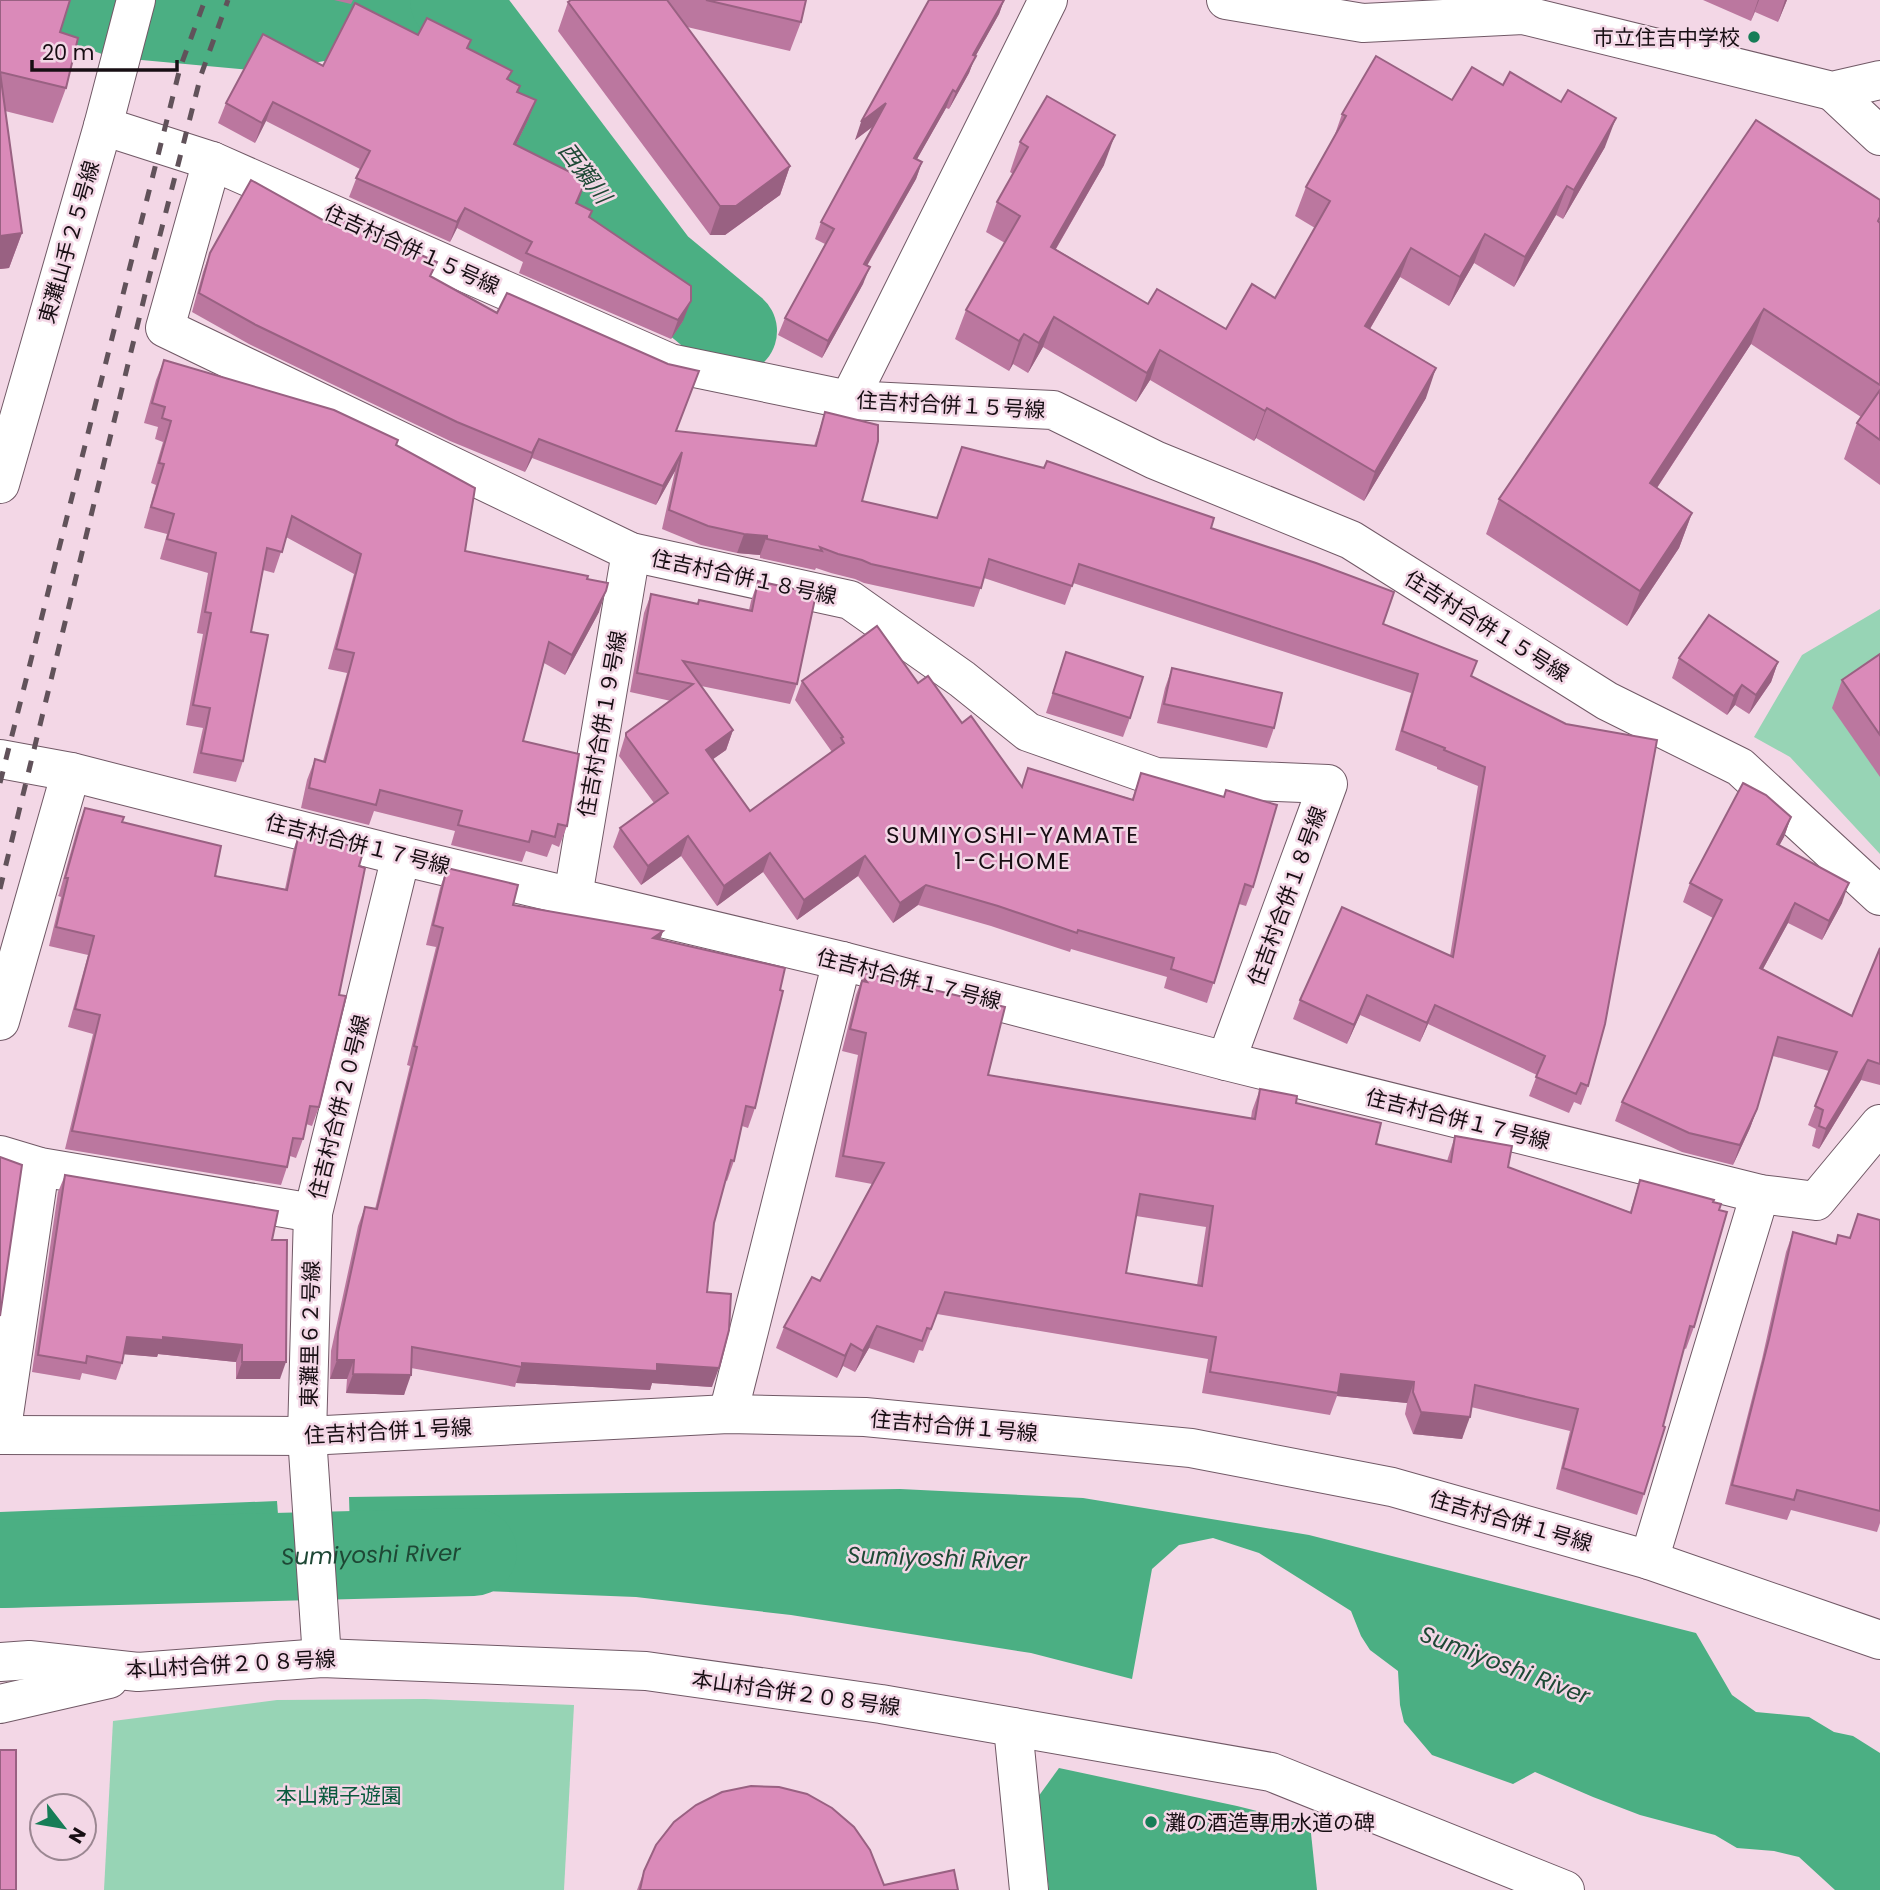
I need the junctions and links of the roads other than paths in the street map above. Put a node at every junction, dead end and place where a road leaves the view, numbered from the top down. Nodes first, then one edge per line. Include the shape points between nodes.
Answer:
1 (1048, 0) edge
2 (1226, 0) edge
3 (128, 2) edge
4 (1880, 54) edge
5 (1880, 80) edge
6 (1832, 91) junction
7 (103, 126) junction
8 (1880, 136) edge
9 (212, 161) junction
10 (849, 400) junction
11 (0, 484) edge
12 (631, 552) junction
13 (0, 759) edge
14 (71, 772) junction
15 (401, 856) junction
16 (573, 896) junction
17 (1880, 896) edge
18 (842, 961) junction
19 (0, 1021) edge
20 (1226, 1061) junction
21 (1880, 1124) edge
22 (0, 1155) edge
23 (40, 1167) junction
24 (1760, 1194) junction
25 (313, 1213) junction
26 (728, 1414) junction
27 (1, 1435) edge
28 (309, 1446) junction
29 (1649, 1560) junction
30 (1880, 1640) edge
31 (321, 1646) junction
32 (0, 1662) edge
33 (138, 1672) junction
34 (0, 1704) edge
35 (1013, 1727) junction
36 (1029, 1890) edge
37 (1565, 1890) edge

1 - 10 street
2 - 6 street via 1363,23 1523,15
3 - 7 street, 東灘山手２５号線
4 - 6 street
5 - 6 street
6 - 8 street
7 - 9 street, 住吉村合併１５号線
7 - 11 street, 東灘山手２５号線
9 - 10 street, 住吉村合併１５号線 via 670,363
9 - 12 street, 住吉村合併１８号線 via 165,328
10 - 17 street, 住吉村合併１５号線 via 1053,410 1155,460 1351,540 1607,701 1740,768
12 - 16 street, 住吉村合併１９号線
12 - 20 street, 住吉村合併１８号線 via 850,600 1028,732 1157,777 1328,784
13 - 14 street, 住吉村合併１７号線
14 - 15 street, 住吉村合併１７号線
14 - 19 street
15 - 16 street, 住吉村合併１７号線
15 - 25 street, 住吉村合併２０号線
16 - 18 street, 住吉村合併１７号線
18 - 20 street, 住吉村合併１７号線
18 - 26 street
20 - 24 street, 住吉村合併１７号線
21 - 24 street, 住吉村合併１７号線 via 1816,1200
22 - 23 street, 住吉村合併２０号線
23 - 25 street, 住吉村合併２０号線
23 - 27 street
24 - 29 street
25 - 28 street, 東灘里６２号線
26 - 28 street, 住吉村合併１号線
26 - 29 street, 住吉村合併１号線 via 865,1417 1191,1448 1392,1487
27 - 28 street, 住吉村合併１号線
28 - 31 street, 東灘里６２号線
29 - 30 street, 住吉村合併１号線
31 - 33 street, 本山村合併２０８号線
31 - 35 street, 本山村合併２０８号線 via 646,1671
32 - 33 street, 本山村合併２０８号線
33 - 34 street
35 - 36 street
35 - 37 street, 本山村合併２０８号線 via 1271,1772

